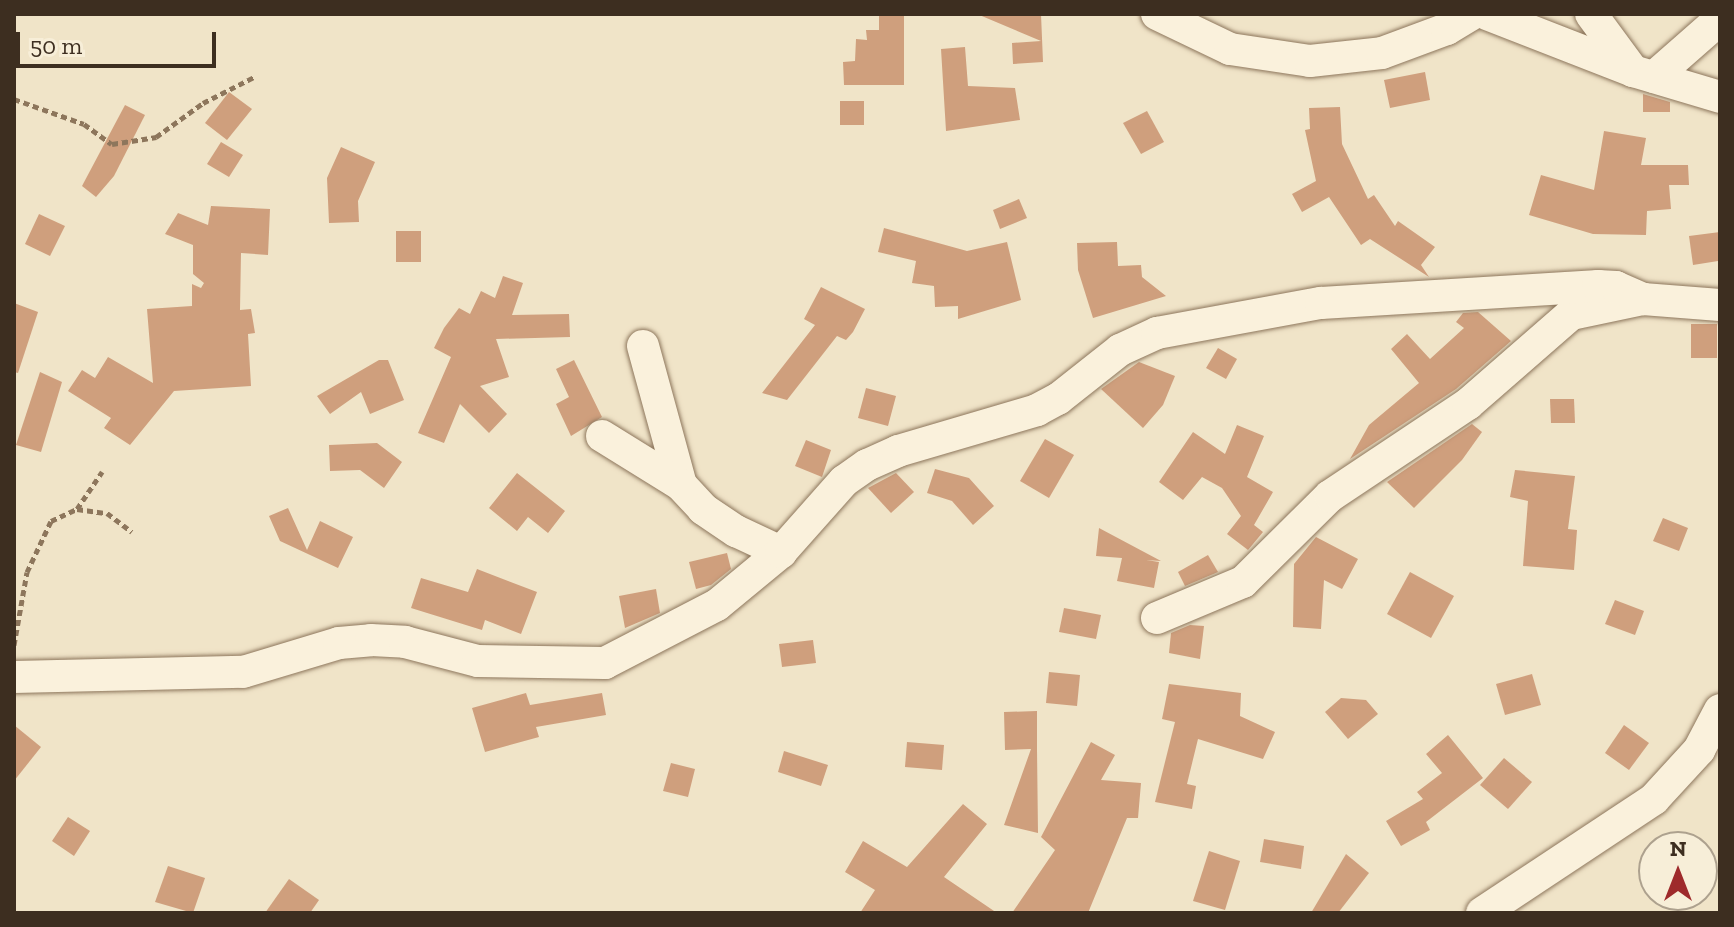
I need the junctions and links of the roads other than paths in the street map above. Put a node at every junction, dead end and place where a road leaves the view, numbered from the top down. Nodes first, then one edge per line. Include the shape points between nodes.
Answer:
1 (1157, 14) edge
2 (1472, 14) edge
3 (1487, 14) edge
4 (1591, 14) edge
5 (1720, 19) edge
6 (1643, 74) junction
7 (1720, 97) edge
8 (1643, 299) junction
9 (1720, 305) edge
10 (643, 346) dead end
11 (602, 436) dead end
12 (681, 485) junction
13 (781, 552) junction
14 (1157, 618) dead end
15 (14, 677) edge
16 (1720, 710) edge
17 (1482, 913) edge

1 - 2 street via 1230,49 1310,61 1382,53
3 - 6 street
4 - 6 street
5 - 6 street
6 - 7 street
8 - 9 street
8 - 13 street via 1598,286 1321,303 1157,333 1120,350 1037,410 867,465 844,481
8 - 14 street via 1571,314 1468,404 1330,496 1243,582
10 - 12 street
11 - 12 street
12 - 13 street via 725,524
13 - 15 street via 717,605 605,663 478,661 405,642 371,640 339,643 243,672
16 - 17 street via 1699,750 1654,799

